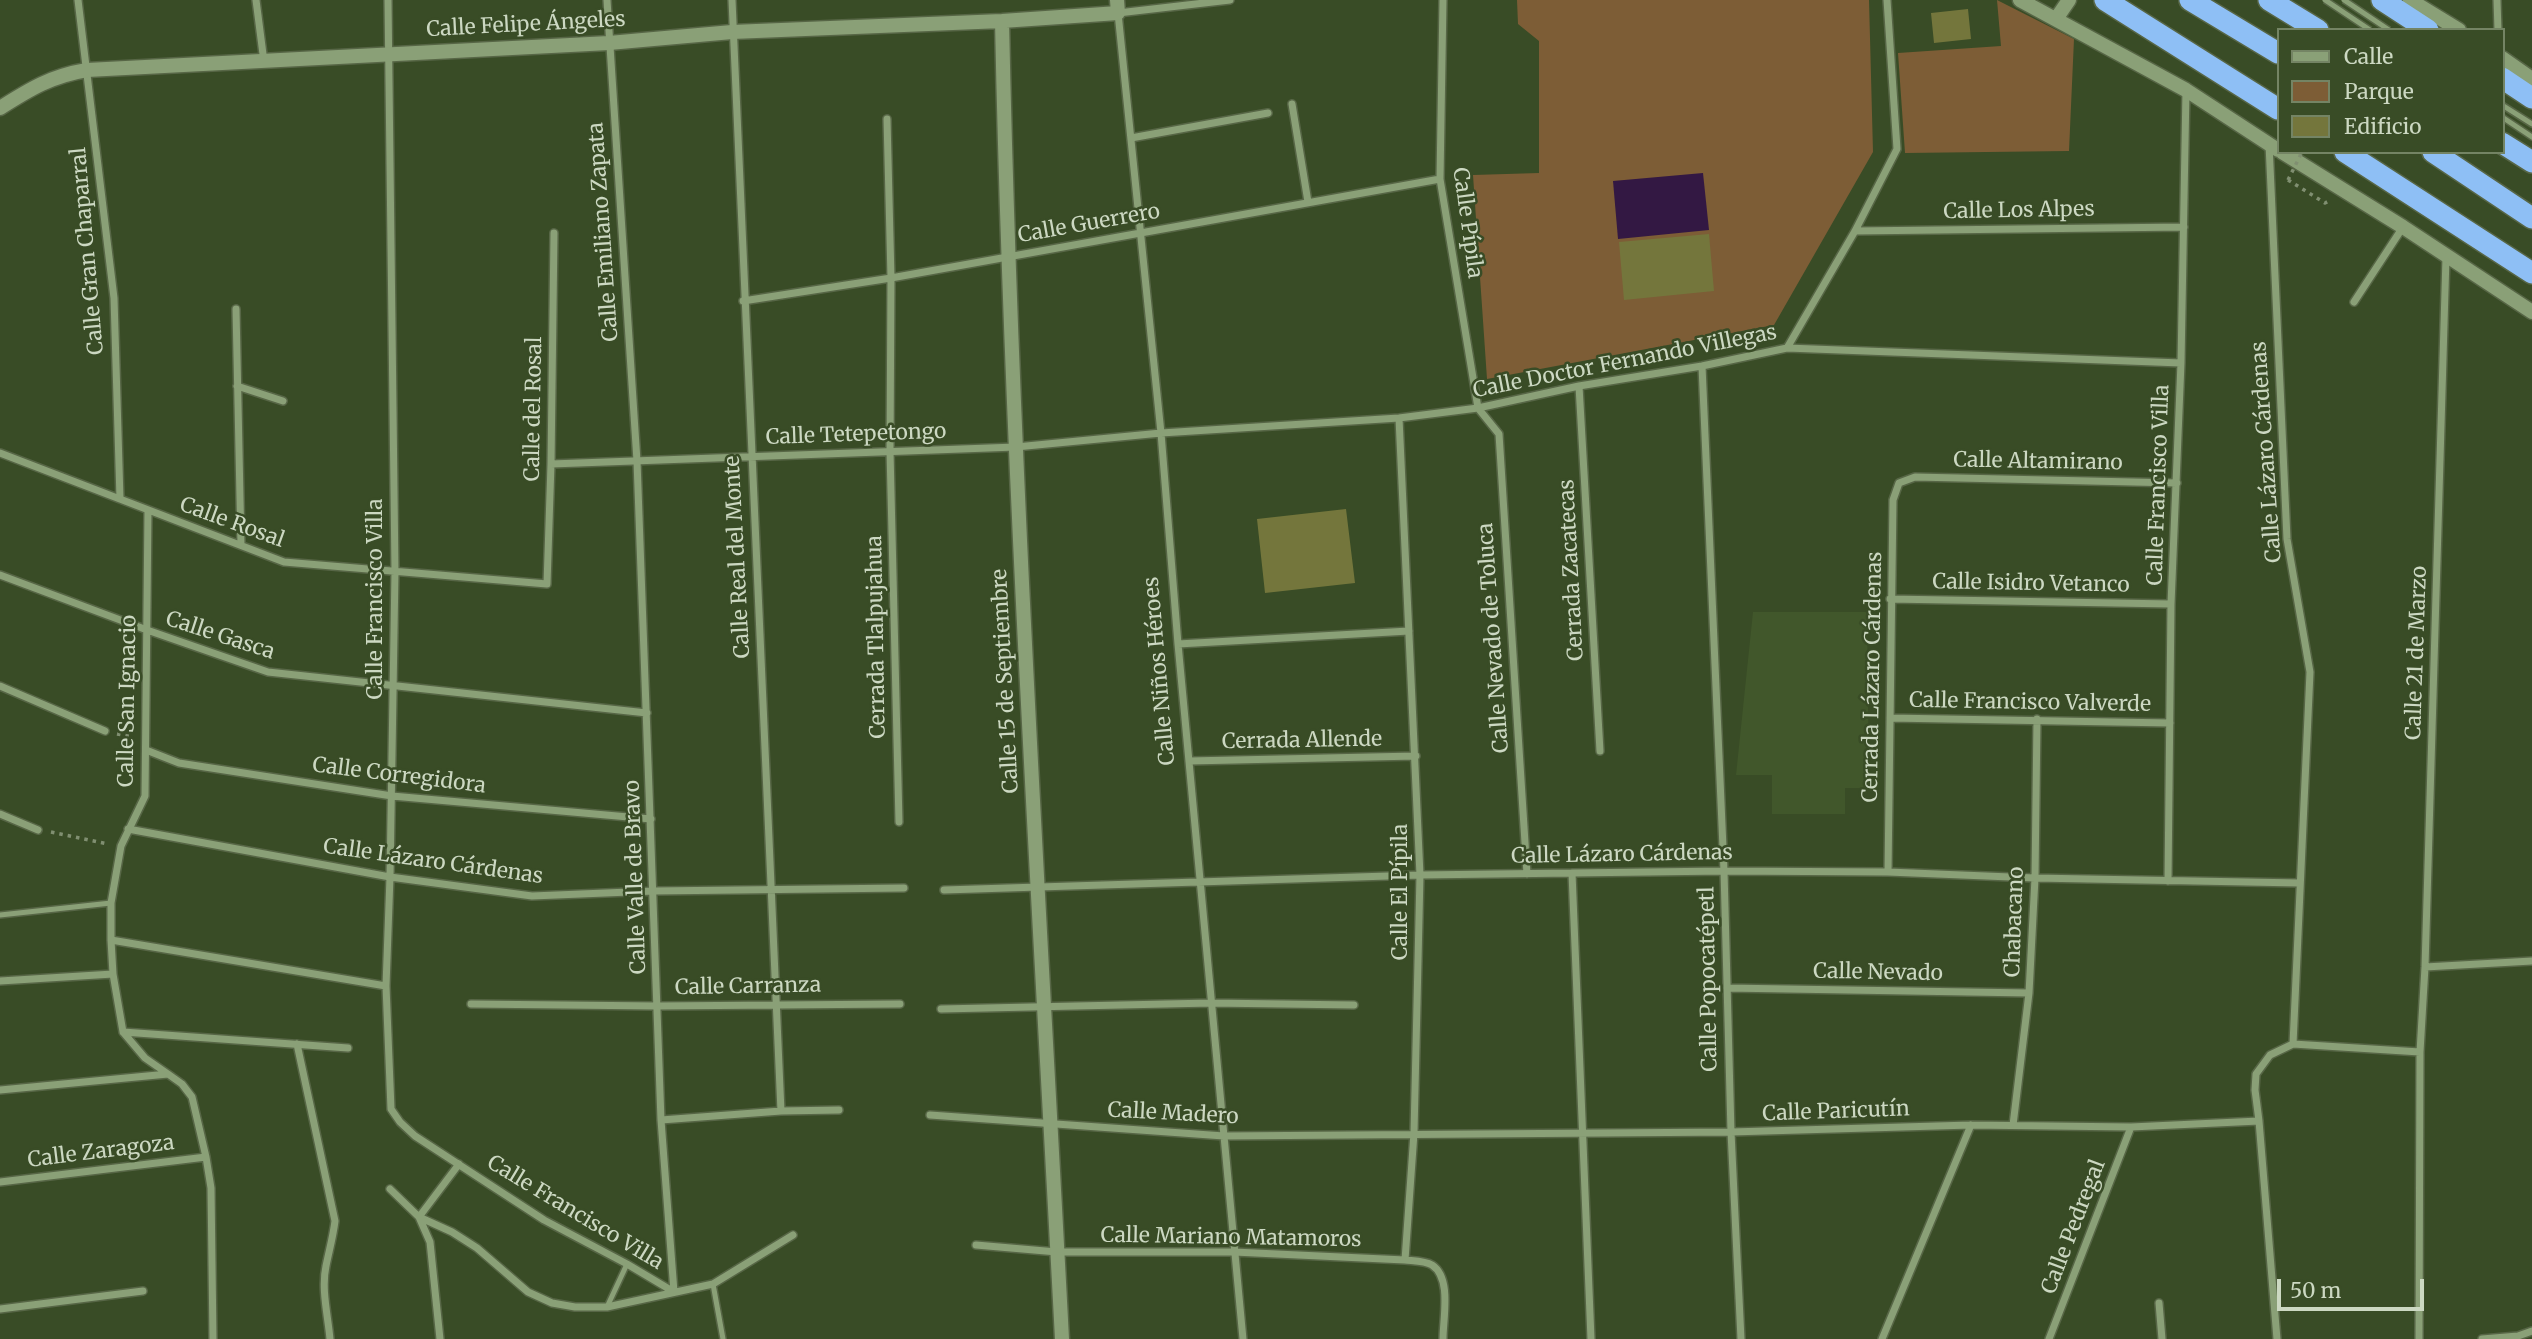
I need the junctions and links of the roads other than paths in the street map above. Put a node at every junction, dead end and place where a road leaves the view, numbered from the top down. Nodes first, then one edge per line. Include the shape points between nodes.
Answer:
1 (78, 0) edge
2 (256, 0) edge
3 (388, 0) edge
4 (607, 0) edge
5 (732, 0) edge
6 (1230, 0) edge
7 (1443, 0) edge
8 (1887, 0) edge
9 (2020, 0) edge
10 (2069, 0) edge
11 (2105, 0) edge
12 (2190, 0) edge
13 (2269, 0) edge
14 (2325, 0) edge
15 (2344, 0) edge
16 (2382, 0) edge
17 (2410, 0) edge
18 (2497, 0) edge
19 (1118, 7) edge
20 (2056, 19) junction
21 (1002, 22) junction
22 (2315, 28) edge
23 (2367, 28) edge
24 (2386, 28) edge
25 (2425, 28) edge
26 (2456, 28) edge
27 (2498, 28) edge
28 (732, 32) junction
29 (609, 43) junction
30 (2276, 52) edge
31 (387, 54) junction
32 (2504, 59) edge
33 (264, 62) junction
34 (87, 70) junction
35 (2504, 79) edge
36 (2532, 79) edge
37 (2186, 90) junction
38 (2532, 98) edge
39 (1292, 103) dead end
40 (2504, 106) edge
41 (0, 108) edge
42 (2276, 108) edge
43 (1268, 113) dead end
44 (2504, 118) edge
45 (887, 119) dead end
46 (2532, 124) edge
47 (2532, 137) edge
48 (1131, 138) junction
49 (2504, 144) edge
50 (2276, 148) edge
51 (2276, 154) edge
52 (2286, 154) edge
53 (2348, 154) edge
54 (2436, 154) edge
55 (2532, 162) edge
56 (1440, 179) junction
57 (1308, 202) junction
58 (2532, 218) edge
59 (2184, 227) junction
60 (2403, 227) junction
61 (1855, 231) junction
62 (554, 233) dead end
63 (1140, 233) junction
64 (1007, 256) junction
65 (2446, 256) junction
66 (2532, 273) edge
67 (891, 278) junction
68 (743, 301) junction
69 (2354, 302) dead end
70 (236, 309) dead end
71 (2532, 312) edge
72 (1787, 348) junction
73 (2181, 363) junction
74 (1702, 366) junction
75 (237, 386) junction
76 (1579, 386) junction
77 (283, 401) dead end
78 (1478, 408) junction
79 (1399, 418) junction
80 (1161, 433) junction
81 (1016, 447) junction
82 (890, 451) junction
83 (0, 453) edge
84 (750, 456) junction
85 (637, 461) junction
86 (551, 464) junction
87 (2177, 483) junction
88 (1899, 484) joint
89 (120, 499) junction
90 (148, 510) junction
91 (241, 545) junction
92 (395, 571) junction
93 (0, 575) edge
94 (547, 584) joint
95 (1890, 598) junction
96 (2171, 604) junction
97 (147, 631) junction
98 (1409, 631) junction
99 (1178, 644) junction
100 (0, 686) edge
101 (393, 687) junction
102 (647, 713) junction
103 (1890, 718) junction
104 (2037, 719) junction
105 (2170, 723) junction
106 (104, 731) road end
107 (146, 750) junction
108 (1600, 751) dead end
109 (1416, 756) junction
110 (1189, 761) junction
111 (391, 796) junction
112 (0, 814) edge
113 (651, 820) junction
114 (899, 822) dead end
115 (128, 829) junction
116 (38, 830) road end
117 (1724, 871) junction
118 (1888, 872) junction
119 (1572, 873) junction
120 (1527, 874) junction
121 (1420, 875) junction
122 (390, 877) junction
123 (2035, 878) junction
124 (1200, 881) junction
125 (2168, 881) junction
126 (2300, 883) junction
127 (1036, 886) junction
128 (904, 888) dead end
129 (771, 889) junction
130 (944, 890) dead end
131 (654, 891) junction
132 (111, 903) junction
133 (0, 915) edge
134 (111, 940) junction
135 (2532, 961) edge
136 (2425, 967) junction
137 (113, 974) junction
138 (0, 981) edge
139 (386, 986) junction
140 (1727, 988) junction
141 (2029, 993) junction
142 (1211, 1003) junction
143 (471, 1004) dead end
144 (778, 1004) junction
145 (900, 1004) dead end
146 (1354, 1005) dead end
147 (657, 1006) junction
148 (1042, 1008) junction
149 (941, 1009) dead end
150 (124, 1032) junction
151 (297, 1044) junction
152 (2293, 1044) junction
153 (348, 1048) dead end
154 (2420, 1052) junction
155 (169, 1074) junction
156 (0, 1090) edge
157 (839, 1110) dead end
158 (781, 1111) junction
159 (930, 1115) dead end
160 (661, 1120) junction
161 (2259, 1121) junction
162 (1051, 1124) junction
163 (1971, 1125) junction
164 (2013, 1125) junction
165 (2131, 1127) junction
166 (1731, 1132) junction
167 (1414, 1133) junction
168 (1584, 1133) junction
169 (1224, 1136) junction
170 (206, 1157) junction
171 (459, 1164) junction
172 (0, 1182) edge
173 (390, 1189) dead end
174 (419, 1217) junction
175 (793, 1235) dead end
176 (976, 1245) dead end
177 (1057, 1252) junction
178 (1234, 1252) junction
179 (1405, 1260) junction
180 (627, 1264) junction
181 (713, 1284) junction
182 (143, 1291) dead end
183 (674, 1292) junction
184 (2159, 1303) dead end
185 (607, 1307) junction
186 (0, 1308) edge
187 (2532, 1331) edge
188 (213, 1339) edge
189 (330, 1339) edge
190 (440, 1339) edge
191 (723, 1339) edge
192 (1062, 1339) edge
193 (1243, 1339) edge
194 (1443, 1339) edge
195 (1591, 1339) edge
196 (1741, 1339) edge
197 (1882, 1339) edge
198 (2049, 1339) edge
199 (2162, 1339) edge
200 (2277, 1339) edge
201 (2419, 1339) edge
202 (2482, 1339) edge

1 - 34 street, Calle Gran Chaparral
2 - 33 street
3 - 31 street, Calle Francisco Villa
4 - 29 street, Calle Emiliano Zapata
5 - 28 street, Calle Real del Monte
6 - 19 street, Calle Felipe Ángeles
7 - 56 street, Calle Pípila
8 - 61 street via 1897,149
9 - 20 street
10 - 20 street
11 - 42 highway
12 - 30 highway
13 - 22 highway
14 - 23 lane, bridge
15 - 24 lane, bridge
16 - 25 highway
17 - 26 street
18 - 27 street
19 - 21 street, Calle Felipe Ángeles
19 - 48 street, Calle Niños Héroes
20 - 37 street
21 - 28 street, Calle Felipe Ángeles
21 - 64 street, Calle 15 de Septiembre
28 - 29 street, Calle Felipe Ángeles
28 - 68 street, Calle Real del Monte
29 - 31 street, Calle Felipe Ángeles
29 - 85 street, Calle Emiliano Zapata
31 - 33 street, Calle Felipe Ángeles
31 - 92 street, Calle Francisco Villa
32 - 36 street
33 - 34 street, Calle Felipe Ángeles
34 - 41 street, Calle Felipe Ángeles via 41,83
34 - 89 street, Calle Gran Chaparral via 114,298
35 - 38 highway
37 - 50 street
37 - 59 street, Calle Francisco Villa
39 - 57 street
40 - 46 lane
43 - 48 street
44 - 47 lane
45 - 67 street
48 - 63 street, Calle Niños Héroes
49 - 55 highway
51 - 126 street, Calle Lázaro Cárdenas via 2287,539 2310,672
52 - 60 street
53 - 66 highway
54 - 58 highway
56 - 57 street, Calle Guerrero
56 - 78 street, Calle Pípila
57 - 63 street, Calle Guerrero
59 - 61 street, Calle Los Alpes
59 - 73 street, Calle Francisco Villa
60 - 65 street
60 - 69 street
61 - 72 street
62 - 86 street, Calle del Rosal
63 - 64 street, Calle Guerrero
63 - 80 street, Calle Niños Héroes
64 - 67 street, Calle Guerrero
64 - 81 street, Calle 15 de Septiembre
65 - 71 street
65 - 136 street, Calle 21 de Marzo
67 - 68 street, Calle Guerrero
67 - 82 street, Cerrada Tlalpujahua
68 - 84 street, Calle Real del Monte
70 - 75 street
72 - 73 street, Calle Doctor Fernando Villegas
72 - 74 street, Calle Doctor Fernando Villegas
73 - 87 street, Calle Francisco Villa
74 - 76 street, Calle Doctor Fernando Villegas
74 - 117 street, Calle Popocatépetl
75 - 77 street
75 - 91 street
76 - 78 street, Calle Doctor Fernando Villegas
76 - 108 street, Cerrada Zacatecas
78 - 79 street, Calle Doctor Fernando Villegas
78 - 120 street, Calle Nevado de Toluca via 1499,434
79 - 80 street, Calle Doctor Fernando Villegas
79 - 98 street, Calle El Pípila
80 - 81 street, Calle Tetepetongo
80 - 99 street, Calle Niños Héroes
81 - 82 street, Calle Tetepetongo
81 - 127 street, Calle 15 de Septiembre
82 - 84 street, Calle Tetepetongo
82 - 114 street, Cerrada Tlalpujahua
83 - 89 street, Calle Rosal
84 - 85 street, Calle Tetepetongo
84 - 129 street, Calle Real del Monte
85 - 86 street, Calle Tetepetongo
85 - 102 street, Calle Valle de Bravo
86 - 94 street, Calle del Rosal
87 - 88 street, Calle Altamirano via 1915,477
87 - 96 street, Calle Francisco Villa
88 - 95 street, Cerrada Lázaro Cárdenas via 1893,500
89 - 90 street, Calle Rosal
90 - 91 street, Calle Rosal
90 - 97 street, Calle San Ignacio
91 - 92 street, Calle Rosal via 284,562
92 - 94 street, Calle Rosal
92 - 101 street, Calle Francisco Villa
93 - 97 street, Calle Gasca
95 - 96 street, Calle Isidro Vetanco
95 - 103 street, Cerrada Lázaro Cárdenas
96 - 105 street, Calle Francisco Villa
97 - 101 street, Calle Gasca via 268,672
97 - 107 street, Calle San Ignacio
98 - 99 street
98 - 109 street, Calle El Pípila
99 - 110 street, Calle Niños Héroes
100 - 106 street
101 - 102 street, Calle Gasca
101 - 111 street, Calle Francisco Villa
102 - 113 street, Calle Valle de Bravo
103 - 104 street, Calle Francisco Valverde
103 - 118 street, Cerrada Lázaro Cárdenas
104 - 105 street, Calle Francisco Valverde
104 - 123 street, Chabacano
105 - 125 street, Calle Francisco Villa
107 - 111 street, Calle Corregidora via 179,763
107 - 115 street, Calle San Ignacio via 145,796
109 - 110 street, Cerrada Allende
109 - 121 street, Calle El Pípila
110 - 124 street, Calle Niños Héroes
111 - 113 street, Calle Corregidora
111 - 122 street, Calle Francisco Villa
112 - 116 street
113 - 131 street, Calle Valle de Bravo
115 - 122 street, Calle Lázaro Cárdenas
115 - 132 street, Calle San Ignacio
117 - 118 street, Calle Lázaro Cárdenas
117 - 119 street, Calle Lázaro Cárdenas
117 - 140 street, Calle Popocatépetl
118 - 123 street, Calle Lázaro Cárdenas
119 - 120 street, Calle Lázaro Cárdenas
119 - 168 street
120 - 121 street, Calle Lázaro Cárdenas
121 - 124 street, Calle Lázaro Cárdenas
121 - 167 street, Calle El Pípila
122 - 131 street, Calle Lázaro Cárdenas via 532,896
122 - 139 street, Calle Francisco Villa
123 - 125 street, Calle Lázaro Cárdenas
123 - 141 street, Chabacano
124 - 127 street, Calle Lázaro Cárdenas
124 - 142 street, Calle Niños Héroes
125 - 126 street, Calle Lázaro Cárdenas
126 - 152 street, Calle Lázaro Cárdenas
127 - 130 street, Calle Lázaro Cárdenas
127 - 148 street, Calle 15 de Septiembre
128 - 129 street, Calle Lázaro Cárdenas
129 - 131 street, Calle Lázaro Cárdenas
129 - 144 street, Calle Real del Monte
131 - 147 street, Calle Valle de Bravo
132 - 133 lane
132 - 134 street, Calle San Ignacio
134 - 137 street, Calle San Ignacio
134 - 139 street
135 - 136 street
136 - 154 street, Calle 21 de Marzo
137 - 138 street
137 - 150 street, Calle San Ignacio
139 - 171 street, Calle Francisco Villa via 391,1109 415,1136
140 - 141 street, Calle Nevado
140 - 166 street, Calle Popocatépetl
141 - 164 street, Chabacano
142 - 146 street
142 - 148 street
142 - 169 street, Calle Niños Héroes
143 - 147 street, Calle Carranza
144 - 145 street, Calle Carranza
144 - 147 street, Calle Carranza
144 - 158 street, Calle Real del Monte
147 - 160 street, Calle Valle de Bravo
148 - 149 street
148 - 162 street, Calle 15 de Septiembre
150 - 151 street
150 - 155 street, Calle San Ignacio via 145,1058
151 - 153 street
151 - 189 street via 335,1222 325,1286
152 - 154 street
152 - 161 street via 2270,1055 2256,1074
154 - 201 street, Calle 21 de Marzo
155 - 156 street
155 - 170 street, Calle San Ignacio via 192,1097
157 - 158 street
158 - 160 street
159 - 162 street, Calle Madero
160 - 183 street, Calle Valle de Bravo
161 - 165 street, Calle Paricutín
161 - 200 street
162 - 169 street, Calle Madero
162 - 177 street, Calle 15 de Septiembre
163 - 164 street, Calle Paricutín
163 - 166 street, Calle Paricutín
163 - 197 street
164 - 165 street, Calle Paricutín
165 - 198 street, Calle Pedregal
166 - 168 street, Calle Paricutín
166 - 196 street, Calle Popocatépetl
167 - 168 street, Calle Paricutín
167 - 169 street, Calle Madero
167 - 179 street, Calle El Pípila
168 - 195 street
169 - 178 street, Calle Niños Héroes
170 - 172 street, Calle Zaragoza
170 - 188 street via 211,1188
171 - 174 street, Calle Francisco Villa
171 - 180 street, Calle Francisco Villa via 544,1220
173 - 174 street
174 - 185 street via 477,1248 528,1292 552,1303
174 - 190 street via 430,1242
175 - 181 street
176 - 177 street, Calle Mariano Matamoros
177 - 178 street, Calle Mariano Matamoros
177 - 192 street, Calle 15 de Septiembre
178 - 179 street, Calle Mariano Matamoros
178 - 193 street, Calle Niños Héroes
179 - 194 street via 1430,1263 1441,1273
180 - 183 street, Calle Francisco Villa
180 - 185 lane
181 - 183 street
181 - 191 lane
182 - 186 street
183 - 185 street
184 - 199 street
187 - 202 street

